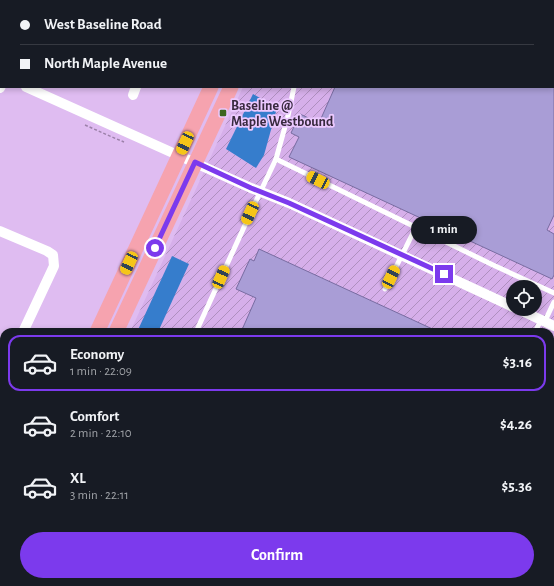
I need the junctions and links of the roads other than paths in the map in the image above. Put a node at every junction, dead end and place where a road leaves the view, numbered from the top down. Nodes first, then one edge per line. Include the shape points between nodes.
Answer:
1 (28, 88) edge
2 (211, 88) edge
3 (231, 88) edge
4 (294, 88) edge
5 (179, 155) junction
6 (276, 159) junction
7 (195, 162) junction
8 (260, 192) junction
9 (416, 227) junction
10 (0, 232) edge
11 (402, 255) junction
12 (386, 289) dead end
13 (554, 293) edge
14 (554, 302) edge
15 (506, 304) edge
16 (533, 316) edge
17 (546, 322) edge
18 (24, 328) edge
19 (99, 328) edge
20 (118, 328) edge
21 (198, 328) edge

1 - 5 street
2 - 5 main road
3 - 7 main road
4 - 6 lane
5 - 7 street
5 - 19 main road
6 - 8 lane
6 - 9 lane
7 - 8 street
7 - 20 main road
8 - 11 street
8 - 21 lane
9 - 11 lane
9 - 13 lane
10 - 18 street via 53,255 54,266
11 - 12 lane
11 - 15 street
14 - 17 lane
16 - 17 street

